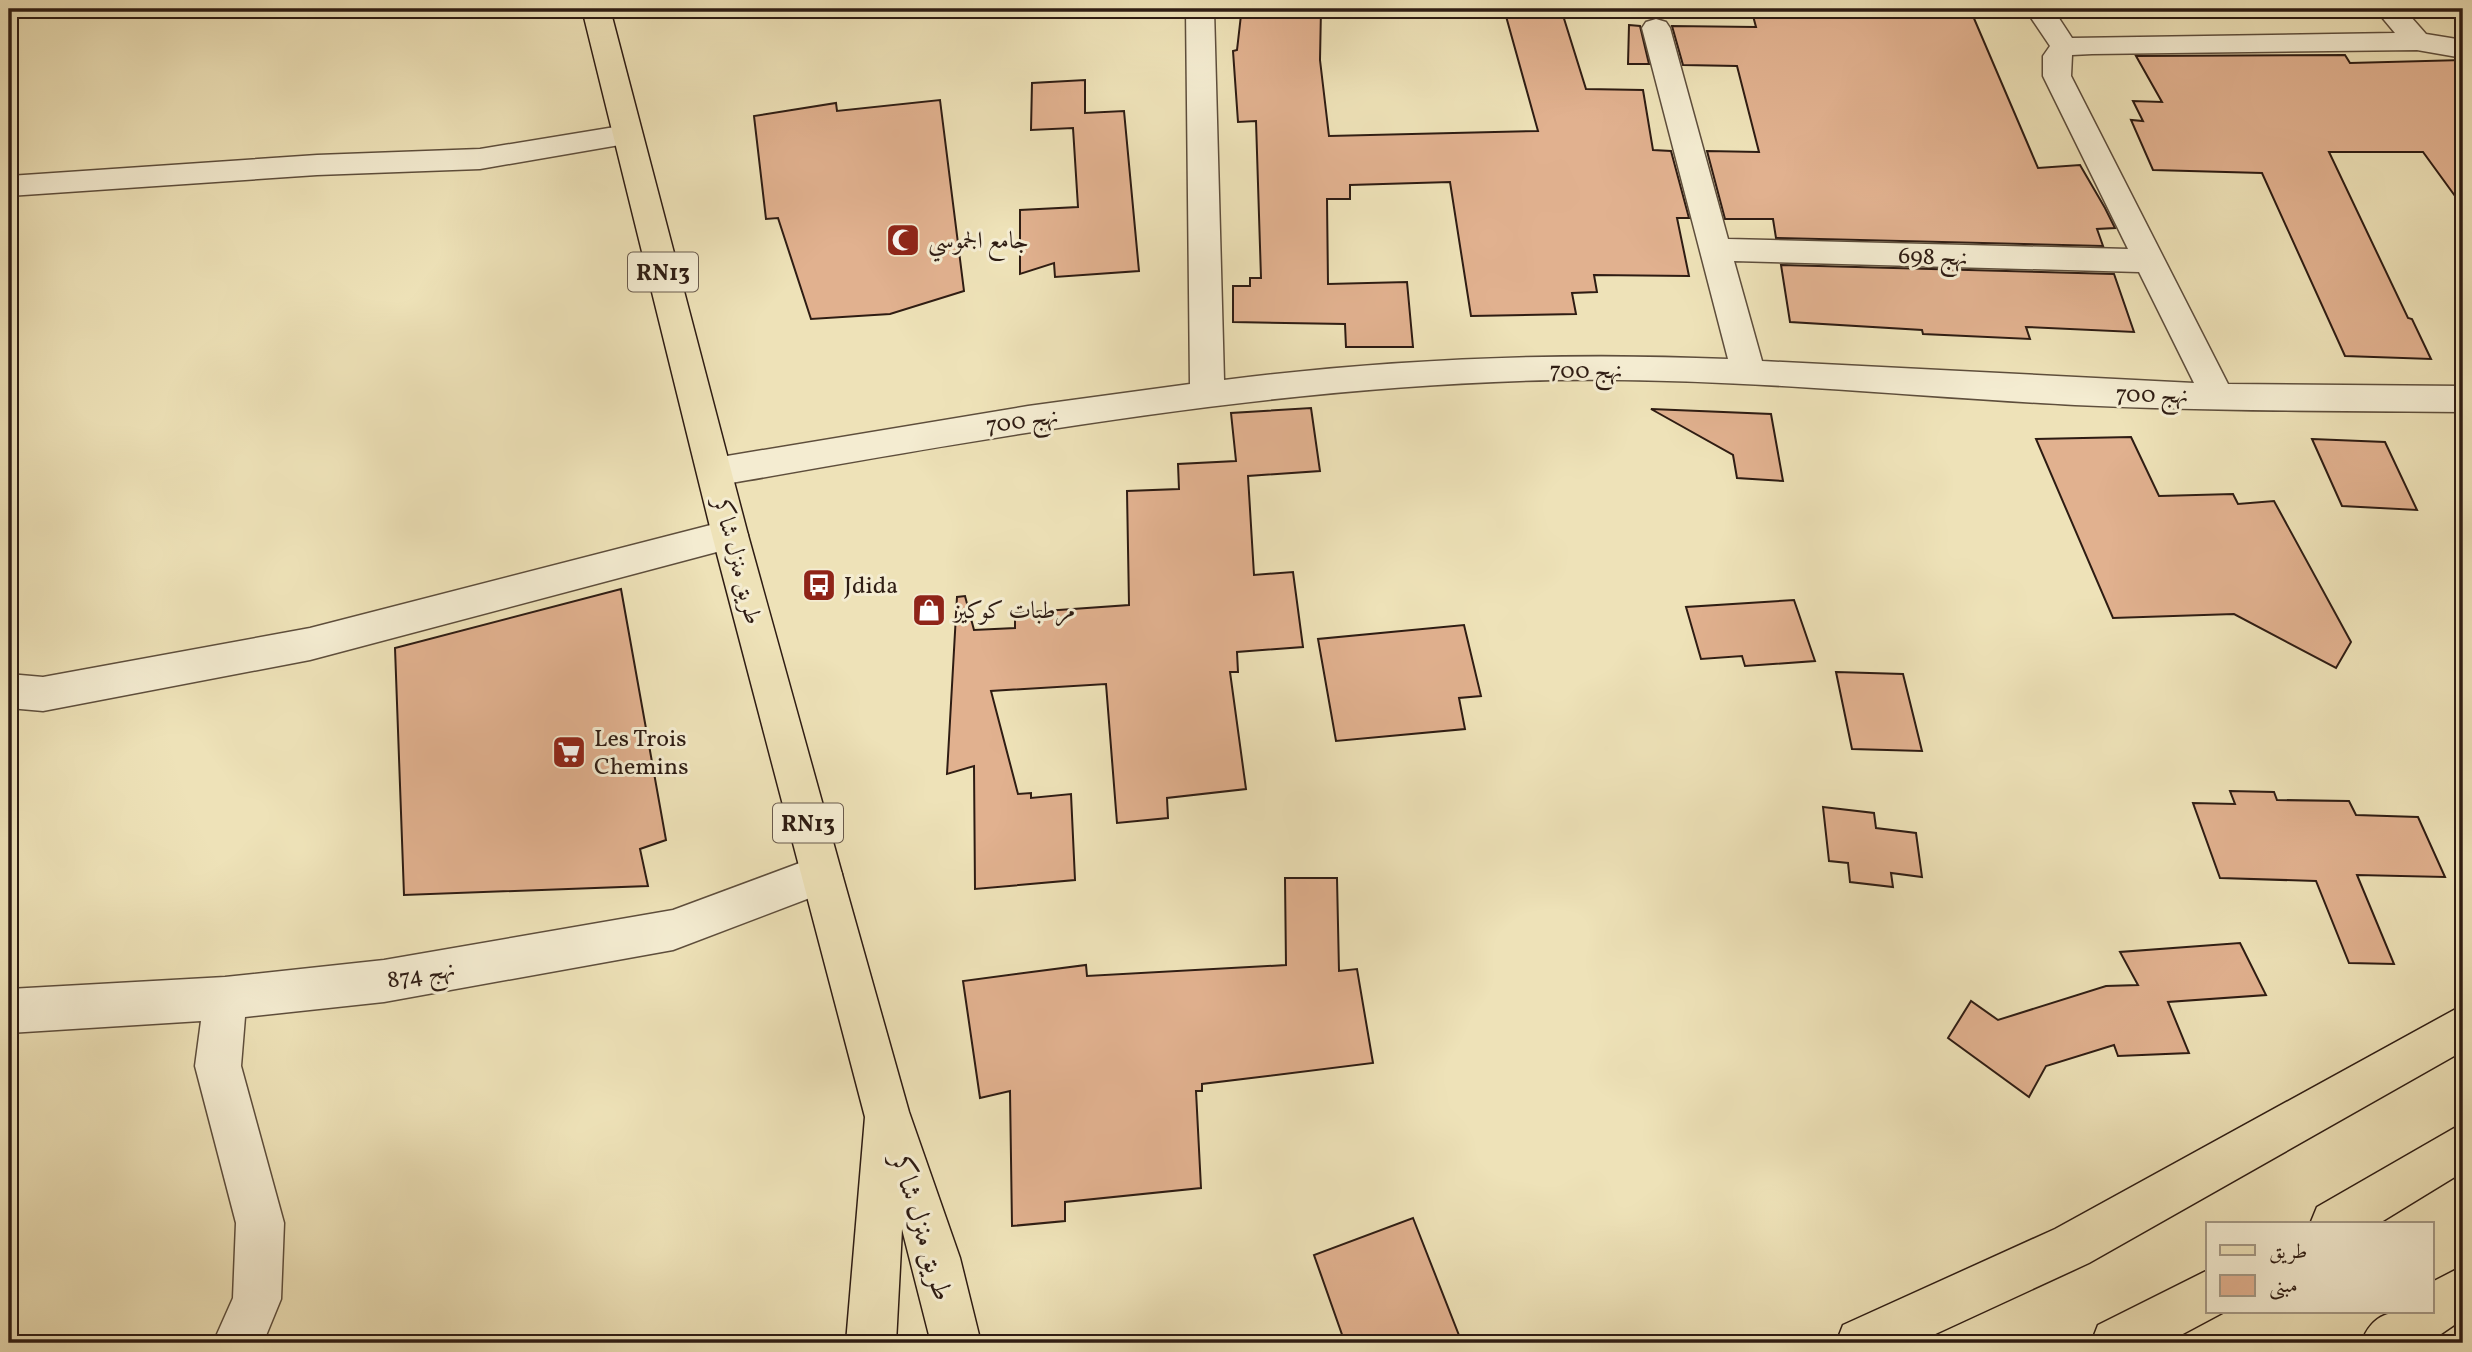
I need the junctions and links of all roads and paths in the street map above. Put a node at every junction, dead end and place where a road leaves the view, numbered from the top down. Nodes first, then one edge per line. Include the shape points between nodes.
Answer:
1 (596, 9) edge
2 (1200, 9) edge
3 (2039, 9) edge
4 (2389, 9) edge
5 (1656, 28) dead end
6 (2417, 41) junction
7 (2064, 47) junction
8 (2463, 49) edge
9 (627, 135) junction
10 (9, 186) edge
11 (1716, 250) junction
12 (2150, 261) junction
13 (1748, 372) junction
14 (1207, 393) junction
15 (2217, 395) junction
16 (2463, 399) edge
17 (715, 472) junction
18 (730, 535) junction
19 (9, 691) edge
20 (821, 874) junction
21 (226, 998) junction
22 (9, 1011) edge
23 (2463, 1027) edge
24 (886, 1112) junction
25 (2463, 1146) edge
26 (2337, 1222) edge
27 (2463, 1290) edge
28 (2206, 1295) edge
29 (2434, 1310) edge
30 (2428, 1314) edge
31 (237, 1343) edge
32 (871, 1343) edge
33 (956, 1343) edge
34 (1861, 1343) edge
35 (2116, 1343) edge
36 (2386, 1343) edge

1 - 9 main road, طريق منزل شاكر / RN13
2 - 14 street
3 - 7 street
4 - 6 street
5 - 11 street
6 - 7 street
6 - 8 street
7 - 12 street via 2057,56 2057,76
9 - 10 street via 480,159
9 - 17 main road, طريق منزل شاكر / RN13
11 - 12 street, نهج 698
11 - 13 street
12 - 15 street
13 - 14 street, نهج 700 via 1555,368
13 - 15 street, نهج 700 via 2080,392
14 - 17 street, نهج 700
15 - 16 street, نهج 700
17 - 18 main road, طريق منزل شاكر / RN13
18 - 19 street via 310,644 43,694
18 - 20 main road, طريق منزل شاكر / RN13
20 - 21 street, نهج 874 via 673,930 384,981
20 - 24 main road, طريق منزل شاكر / RN13
21 - 22 street, نهج 874
21 - 31 street via 218,1066 260,1223 257,1299
23 - 34 main road via 2072,1246
24 - 32 main road, طريق منزل شاكر / RN13
24 - 33 main road, طريق منزل شاكر / RN13 via 936,1258
25 - 26 main road
27 - 29 main road
28 - 35 main road
30 - 36 main road

